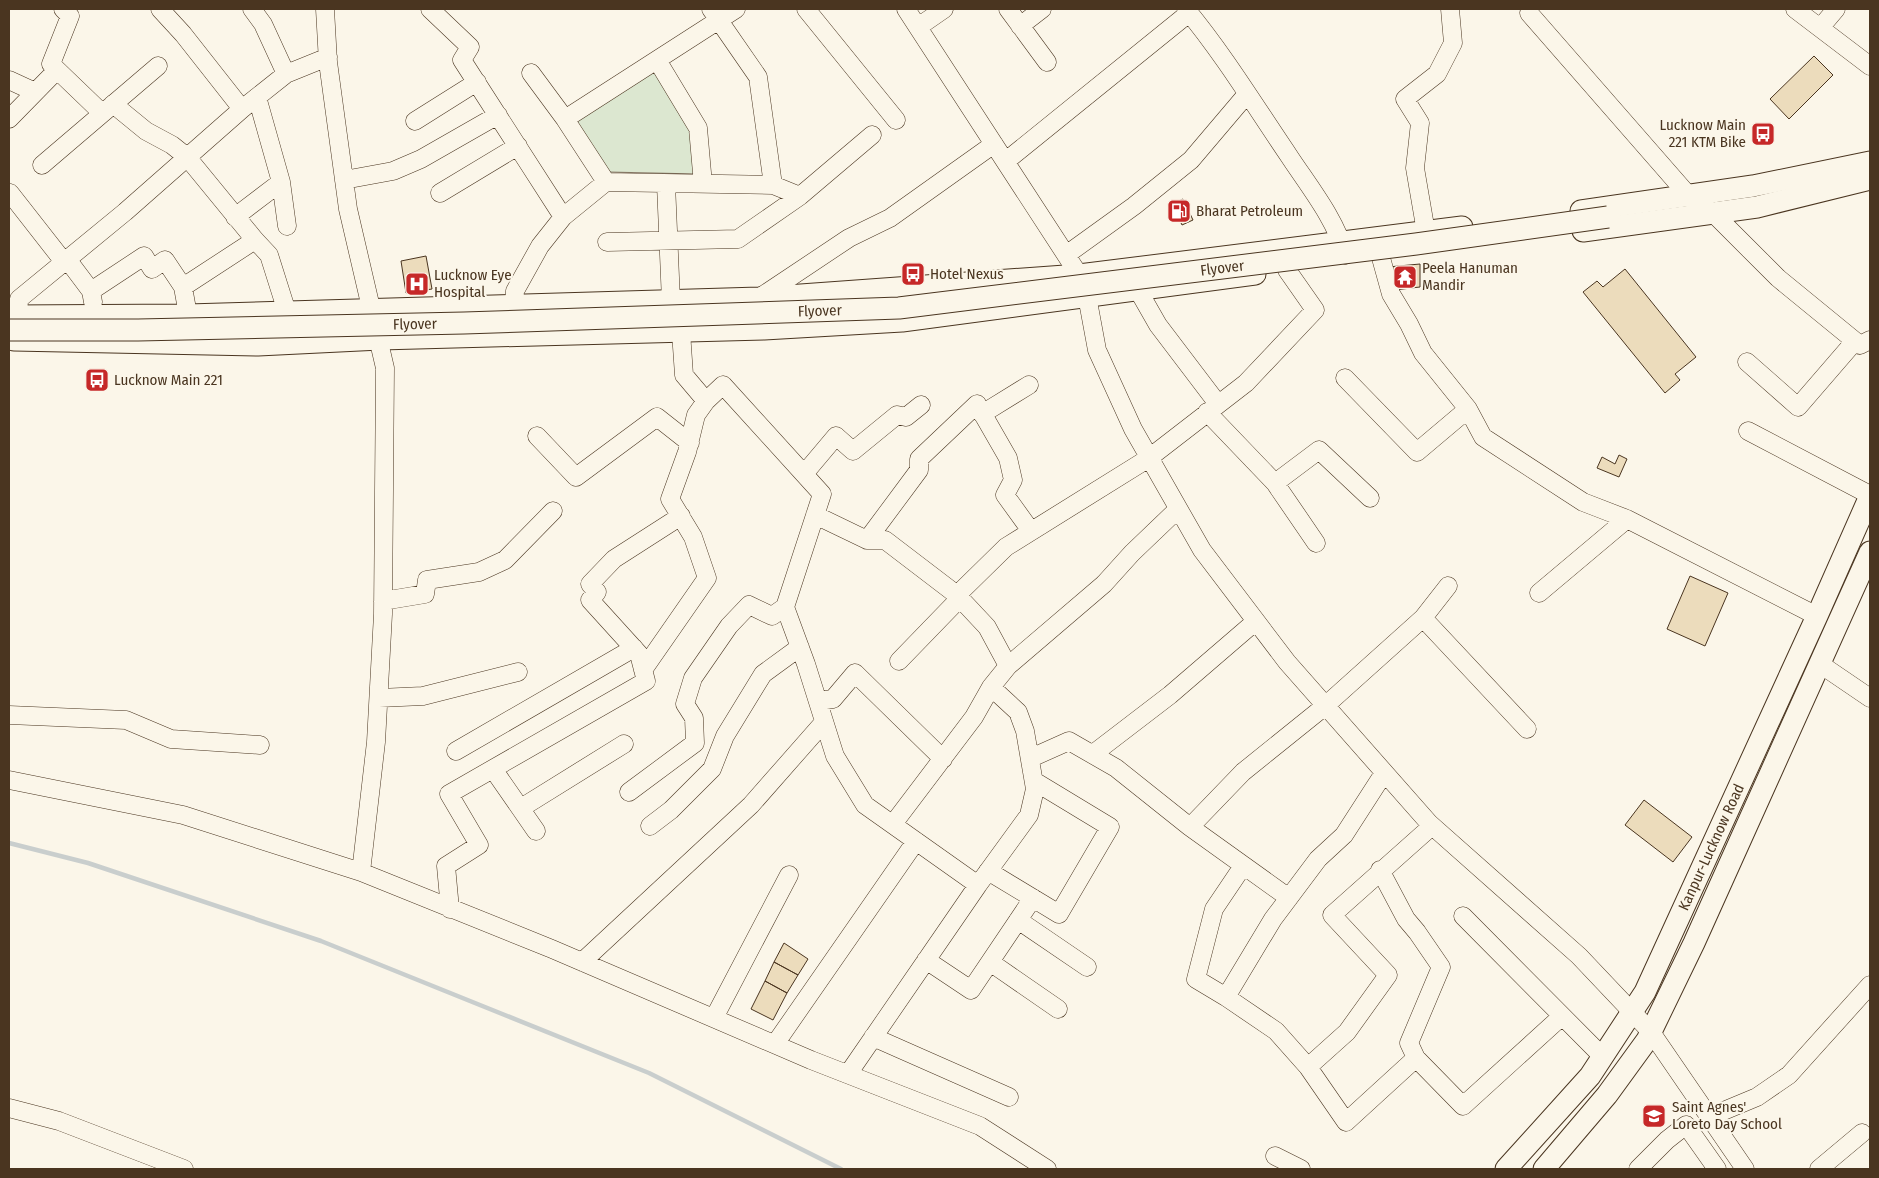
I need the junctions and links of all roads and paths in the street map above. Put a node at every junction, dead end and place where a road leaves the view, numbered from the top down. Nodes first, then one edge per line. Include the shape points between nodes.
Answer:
1 (63, 9) edge
2 (160, 9) edge
3 (252, 9) edge
4 (325, 9) edge
5 (430, 9) edge
6 (736, 9) edge
7 (806, 9) edge
8 (906, 9) edge
9 (944, 9) edge
10 (1008, 9) edge
11 (1042, 9) edge
12 (1450, 9) edge
13 (1795, 9) edge
14 (1836, 9) edge
15 (1188, 11) edge
16 (1529, 13) dead end
17 (716, 15) edge
18 (1020, 26) junction
19 (918, 27) junction
20 (1820, 28) junction
21 (328, 57) junction
22 (657, 60) junction
23 (1047, 62) dead end
24 (158, 66) dead end
25 (1870, 66) edge
26 (57, 70) junction
27 (531, 73) dead end
28 (286, 74) junction
29 (9, 80) edge
30 (477, 82) junction
31 (35, 92) junction
32 (1247, 94) junction
33 (257, 96) junction
34 (108, 109) junction
35 (242, 109) junction
36 (498, 115) junction
37 (9, 119) edge
38 (565, 119) junction
39 (896, 120) dead end
40 (415, 122) dead end
41 (872, 135) dead end
42 (994, 144) junction
43 (518, 146) junction
44 (187, 157) junction
45 (1006, 162) junction
46 (1870, 162) edge
47 (42, 165) dead end
48 (1870, 179) edge
49 (344, 180) junction
50 (281, 182) junction
51 (606, 182) junction
52 (666, 184) junction
53 (703, 184) junction
54 (773, 186) junction
55 (10, 193) edge
56 (440, 193) dead end
57 (1688, 195) junction
58 (800, 196) junction
59 (1657, 210) junction
60 (1713, 213) junction
61 (235, 217) junction
62 (563, 218) junction
63 (287, 226) dead end
64 (1426, 232) junction
65 (255, 240) junction
66 (668, 241) junction
67 (608, 242) dead end
68 (1345, 252) junction
69 (1066, 255) junction
70 (1381, 258) junction
71 (66, 260) junction
72 (1286, 270) junction
73 (1079, 275) junction
74 (183, 287) junction
75 (1138, 290) junction
76 (92, 291) junction
77 (1087, 296) junction
78 (759, 298) junction
79 (671, 301) junction
80 (514, 305) junction
81 (371, 309) junction
82 (287, 312) junction
83 (94, 315) junction
84 (188, 315) junction
85 (12, 321) edge
86 (681, 332) junction
87 (380, 339) junction
88 (9, 340) edge
89 (1863, 340) edge
90 (188, 343) junction
91 (1747, 362) dead end
92 (1345, 378) dead end
93 (1029, 385) dead end
94 (706, 401) junction
95 (921, 405) dead end
96 (1213, 408) junction
97 (1468, 409) junction
98 (982, 414) junction
99 (1748, 431) dead end
100 (537, 436) dead end
101 (690, 443) junction
102 (1149, 458) junction
103 (804, 474) junction
104 (1275, 483) junction
105 (1870, 496) edge
106 (1370, 498) dead end
107 (1178, 509) junction
108 (553, 511) dead end
109 (815, 515) junction
110 (681, 516) junction
111 (1627, 519) junction
112 (1865, 523) edge
113 (1031, 532) junction
114 (868, 540) junction
115 (1316, 543) dead end
116 (1870, 552) edge
117 (1448, 586) dead end
118 (1538, 593) dead end
119 (958, 597) junction
120 (383, 601) junction
121 (785, 607) junction
122 (1817, 616) junction
123 (1423, 618) junction
124 (1256, 621) junction
125 (800, 647) junction
126 (634, 648) junction
127 (899, 661) dead end
128 (1820, 664) junction
129 (1008, 666) junction
130 (643, 670) junction
131 (518, 672) dead end
132 (991, 686) junction
133 (379, 698) junction
134 (1870, 698) edge
135 (818, 701) junction
136 (1325, 706) junction
137 (9, 715) edge
138 (824, 722) junction
139 (1527, 729) dead end
140 (624, 744) dead end
141 (260, 745) dead end
142 (456, 751) dead end
143 (1093, 754) junction
144 (1031, 758) junction
145 (942, 759) junction
146 (493, 769) junction
147 (1384, 773) junction
148 (9, 780) edge
149 (1034, 781) junction
150 (629, 792) dead end
151 (1731, 805) junction
152 (521, 808) junction
153 (1752, 814) junction
154 (893, 824) junction
155 (650, 826) dead end
156 (1432, 826) junction
157 (1190, 827) junction
158 (536, 831) dead end
159 (916, 841) junction
160 (1243, 866) junction
161 (1380, 870) junction
162 (361, 872) junction
163 (789, 875) dead end
164 (983, 878) junction
165 (1033, 898) junction
166 (1289, 898) junction
167 (450, 909) junction
168 (1464, 916) dead end
169 (1018, 920) junction
170 (926, 960) junction
171 (582, 962) junction
172 (990, 962) junction
173 (1087, 967) dead end
174 (1870, 985) edge
175 (1226, 997) junction
176 (1058, 1009) dead end
177 (1633, 1013) junction
178 (1561, 1016) junction
179 (714, 1018) junction
180 (1651, 1032) junction
181 (873, 1038) junction
182 (775, 1044) junction
183 (1603, 1057) junction
184 (1416, 1058) junction
185 (1308, 1067) junction
186 (848, 1074) junction
187 (1009, 1097) dead end
188 (9, 1108) edge
189 (1709, 1117) junction
190 (1862, 1133) dead end
191 (1527, 1146) junction
192 (1275, 1156) dead end
193 (1549, 1167) edge
194 (184, 1169) edge
195 (1047, 1169) edge
196 (1301, 1169) edge
197 (1506, 1169) edge
198 (1638, 1169) edge
199 (1717, 1169) edge
200 (1745, 1169) edge
201 (1819, 1169) edge

1 - 26 street via 70,16 51,64
2 - 35 street
3 - 28 street via 263,24
4 - 21 street
5 - 30 street via 470,47 462,60
6 - 17 street
7 - 39 street
8 - 19 street
9 - 19 street
10 - 18 street
11 - 18 street
12 - 64 street via 1452,43 1437,74 1405,99 1420,123 1415,168
13 - 20 street
14 - 20 street
15 - 32 street via 1209,36
15 - 45 street
16 - 57 street
17 - 22 street
17 - 54 street via 758,77
18 - 23 street
19 - 42 street
20 - 25 street
21 - 28 street
21 - 49 street
22 - 38 street
22 - 53 street via 698,128
24 - 34 street
26 - 31 street
26 - 34 street
27 - 38 street
28 - 33 street
29 - 31 street
30 - 36 street
30 - 40 street
31 - 37 street
32 - 68 street via 1321,205
32 - 69 street via 1191,160
33 - 35 street
33 - 50 street
34 - 44 street
34 - 47 street
35 - 44 street
36 - 43 street
36 - 49 street via 421,159 393,171
38 - 51 street
41 - 58 street
42 - 45 street
42 - 78 street via 890,218 849,238
43 - 56 street
43 - 62 street
44 - 61 street
44 - 71 street
45 - 69 street
46 - 57 main road via 1753,186
48 - 60 main road via 1757,207
49 - 81 street
50 - 61 street
50 - 63 street
51 - 52 street
51 - 62 street
52 - 53 street
52 - 66 street
53 - 54 street
54 - 58 street
55 - 71 street
57 - 59 main road
57 - 60 street
58 - 66 street via 738,239
59 - 60 main road
59 - 64 main road
59 - 70 main road
59 - 85 main road, Flyover, bridge via 1407,245 899,308 446,324 158,330
60 - 89 street via 1778,278
61 - 65 street
62 - 80 street via 540,246 515,291
64 - 68 main road
65 - 74 street
65 - 82 street via 269,255
66 - 67 street
66 - 79 street
68 - 70 main road
68 - 72 main road
68 - 73 main road
69 - 73 street
70 - 97 street via 1391,294 1423,353
71 - 76 street
71 - 85 street via 19,299
72 - 75 main road
72 - 96 street via 1315,310 1246,383
73 - 77 street
73 - 78 main road
74 - 76 street via 165,260 152,269 144,256
74 - 84 street
75 - 77 main road
75 - 96 street
76 - 83 street
77 - 86 main road via 902,321
77 - 102 street via 1096,350
78 - 79 main road
79 - 80 main road
79 - 86 street via 675,322
80 - 81 main road
81 - 82 main road
81 - 87 street
82 - 84 main road
83 - 84 main road
83 - 85 main road
84 - 90 street
86 - 87 main road
86 - 94 street via 684,375
87 - 90 main road via 258,345
87 - 120 street via 385,368
88 - 90 main road
89 - 91 street via 1798,407
92 - 97 street via 1416,452
93 - 98 street
94 - 101 street via 696,415
94 - 103 street via 723,385
95 - 103 street via 906,417 897,415 853,450 836,436
96 - 102 street
96 - 104 street
97 - 111 street via 1483,437 1583,502
98 - 113 street via 1008,458 1014,480 1005,496
98 - 114 street via 977,404 919,459 919,470
99 - 105 street
100 - 101 street via 576,477 657,417
101 - 110 street via 670,499
102 - 107 street
102 - 113 street
103 - 109 street via 822,494
104 - 106 street via 1319,450
104 - 115 street
105 - 112 main road, Kanpur-Lucknow Road
107 - 124 street via 1202,550
107 - 129 street via 1104,584
108 - 120 street via 505,560 479,572 427,580 424,594
109 - 114 street
109 - 121 street
110 - 126 street via 614,559 590,584 596,592 590,600
110 - 130 street via 694,538 707,578
111 - 118 street
111 - 122 street
112 - 122 main road, Kanpur-Lucknow Road
113 - 119 street via 1006,547
114 - 119 street via 885,540
116 - 128 main road, Kanpur-Lucknow Road
117 - 123 street
119 - 127 street
119 - 129 street via 986,628
120 - 133 street
121 - 125 street
121 - 150 street via 772,616 749,605 729,626 692,678 685,704 694,718 695,743
122 - 151 main road, Kanpur-Lucknow Road
123 - 136 street
123 - 139 street
124 - 136 street
124 - 143 street
125 - 135 street
125 - 155 street via 763,674 725,736 712,768 671,810
126 - 130 street
126 - 142 street
128 - 134 street
128 - 153 main road, Kanpur-Lucknow Road
129 - 132 street
130 - 146 street via 646,680
131 - 133 street via 422,696
132 - 144 street via 1018,712
132 - 145 street via 974,717
133 - 162 street
135 - 138 street
135 - 145 street via 833,699 855,673
136 - 147 street
136 - 157 street via 1243,772
137 - 141 street via 126,720 171,739
138 - 154 street via 835,756 865,805
138 - 171 street via 751,805
140 - 152 street
143 - 144 street via 1069,741
143 - 157 street via 1116,768
144 - 149 street
145 - 154 street
146 - 152 street
146 - 167 street via 449,794 479,845 446,866
147 - 156 street
147 - 166 street via 1344,835 1318,858
148 - 162 street via 183,815
149 - 164 street via 1029,815
149 - 165 street via 1110,826 1058,914
151 - 153 main road
151 - 177 main road, Kanpur-Lucknow Road via 1646,992
152 - 158 street
153 - 180 main road, Kanpur-Lucknow Road
154 - 159 street
156 - 161 street
156 - 177 street via 1579,956
157 - 160 street
159 - 164 street
159 - 182 street
160 - 166 street
160 - 175 street via 1214,909 1196,979
161 - 184 street via 1406,919 1440,967 1409,1043
161 - 185 street via 1332,915 1388,975 1347,1032
162 - 167 street
163 - 179 street
164 - 165 street
164 - 170 street
165 - 169 street
166 - 175 street
167 - 171 street
168 - 178 street
169 - 172 street
169 - 173 street
170 - 172 street via 971,990
170 - 181 street
171 - 179 street
172 - 176 street
174 - 189 street via 1790,1075 1758,1097
175 - 185 street via 1276,1031
177 - 180 street
177 - 183 main road, Kanpur-Lucknow Road
178 - 183 street
178 - 184 street via 1463,1106
179 - 182 street
180 - 189 street
180 - 193 main road, Kanpur-Lucknow Road via 1608,1095
181 - 186 street
181 - 187 street
182 - 186 street
183 - 191 main road, Kanpur-Lucknow Road
184 - 185 street via 1346,1122
186 - 195 street via 980,1126
188 - 194 street via 59,1120
189 - 200 street
190 - 201 street
191 - 193 street
191 - 197 main road, Kanpur-Lucknow Road
192 - 196 street
198 - 199 street via 1686,1125

